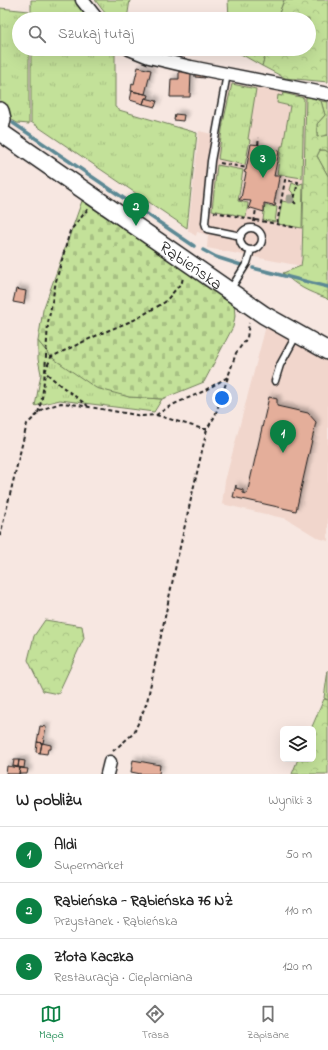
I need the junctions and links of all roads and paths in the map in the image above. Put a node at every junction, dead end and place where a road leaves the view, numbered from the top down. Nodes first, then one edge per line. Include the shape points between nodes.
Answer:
1 (82, 0) edge
2 (91, 12) edge
3 (146, 56) edge
4 (227, 74) junction
5 (328, 94) edge
6 (0, 111) edge
7 (0, 128) edge
8 (0, 132) edge
9 (259, 138) dead end
10 (258, 145) dead end
11 (211, 161) junction
12 (246, 168) dead end
13 (97, 199) junction
14 (297, 205) dead end
15 (256, 209) dead end
16 (205, 211) junction
17 (254, 220) junction
18 (277, 224) junction
19 (253, 228) junction
20 (297, 228) dead end
21 (241, 236) junction
22 (251, 250) junction
23 (189, 263) junction
24 (230, 291) junction
25 (255, 308) junction
26 (296, 334) junction
27 (328, 351) edge
28 (45, 372) junction
29 (228, 377) junction
30 (275, 381) dead end
31 (89, 406) junction
32 (37, 413) junction
33 (156, 415) junction
34 (207, 429) junction
35 (0, 536) edge
36 (110, 762) joint
37 (108, 774) edge

1 - 2 street
3 - 4 street
4 - 5 street
4 - 11 lane
6 - 7 street
8 - 13 street, Rąbieńska
9 - 10 path
11 - 12 path
11 - 16 lane
13 - 23 street, Rąbieńska
13 - 28 path via 70,231 48,323
14 - 18 path via 294,200 298,182 285,180
15 - 17 path
16 - 17 path
16 - 21 lane via 207,228
17 - 18 path
17 - 19 path
18 - 20 path
19 - 21 lane via 246,229
19 - 22 lane via 259,232 262,239 260,246
21 - 22 lane via 241,244
22 - 24 lane via 247,263
23 - 24 street, Rąbieńska
23 - 28 path via 182,282 165,302 134,320 51,358
24 - 25 street, Rąbieńska
25 - 26 street, Rąbieńska
25 - 29 path via 247,338 236,353
26 - 27 street, Rąbieńska
26 - 30 lane
28 - 31 path
28 - 32 path via 42,398
29 - 33 path
29 - 34 path via 215,416
31 - 32 path via 61,403
31 - 33 path via 142,416
32 - 35 path via 27,424
33 - 34 path
34 - 36 path via 147,702 134,733 113,752
36 - 37 street

